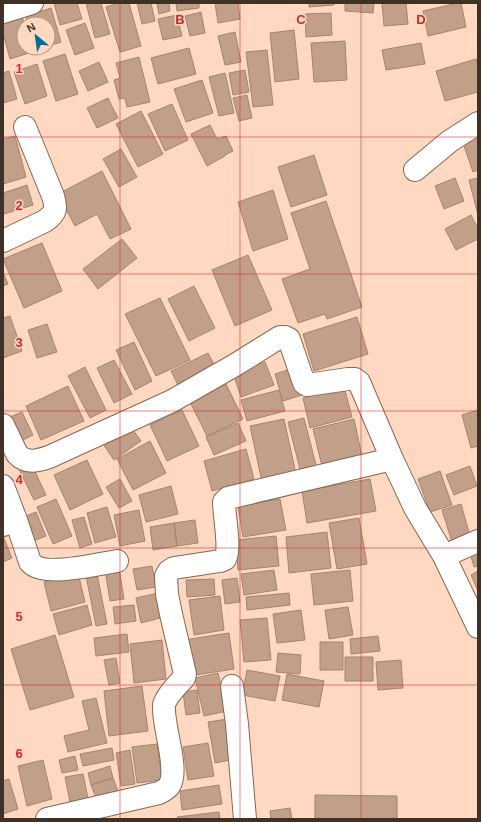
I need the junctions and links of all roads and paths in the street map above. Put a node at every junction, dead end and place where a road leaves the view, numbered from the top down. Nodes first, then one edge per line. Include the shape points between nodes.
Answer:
1 (32, 3) edge
2 (3, 12) edge
3 (478, 123) edge
4 (25, 127) dead end
5 (415, 170) dead end
6 (3, 241) edge
7 (5, 438) edge
8 (392, 459) junction
9 (3, 486) edge
10 (9, 522) edge
11 (478, 541) edge
12 (444, 556) junction
13 (117, 561) dead end
14 (478, 627) edge
15 (232, 686) dead end
16 (47, 819) edge
17 (245, 819) edge

1 - 2 street
3 - 5 street via 450,141
4 - 6 street via 53,196 55,209 51,217
7 - 8 street via 23,459 38,461 172,401 284,337 289,339 304,383 307,385 348,379 359,382
8 - 12 street via 415,508
8 - 16 street via 225,500 225,559 174,568 166,576 170,614 185,674 164,705 173,771 170,785 159,793
9 - 10 street
10 - 13 street via 30,562 36,567 54,571
11 - 12 street
12 - 14 street
15 - 17 street

